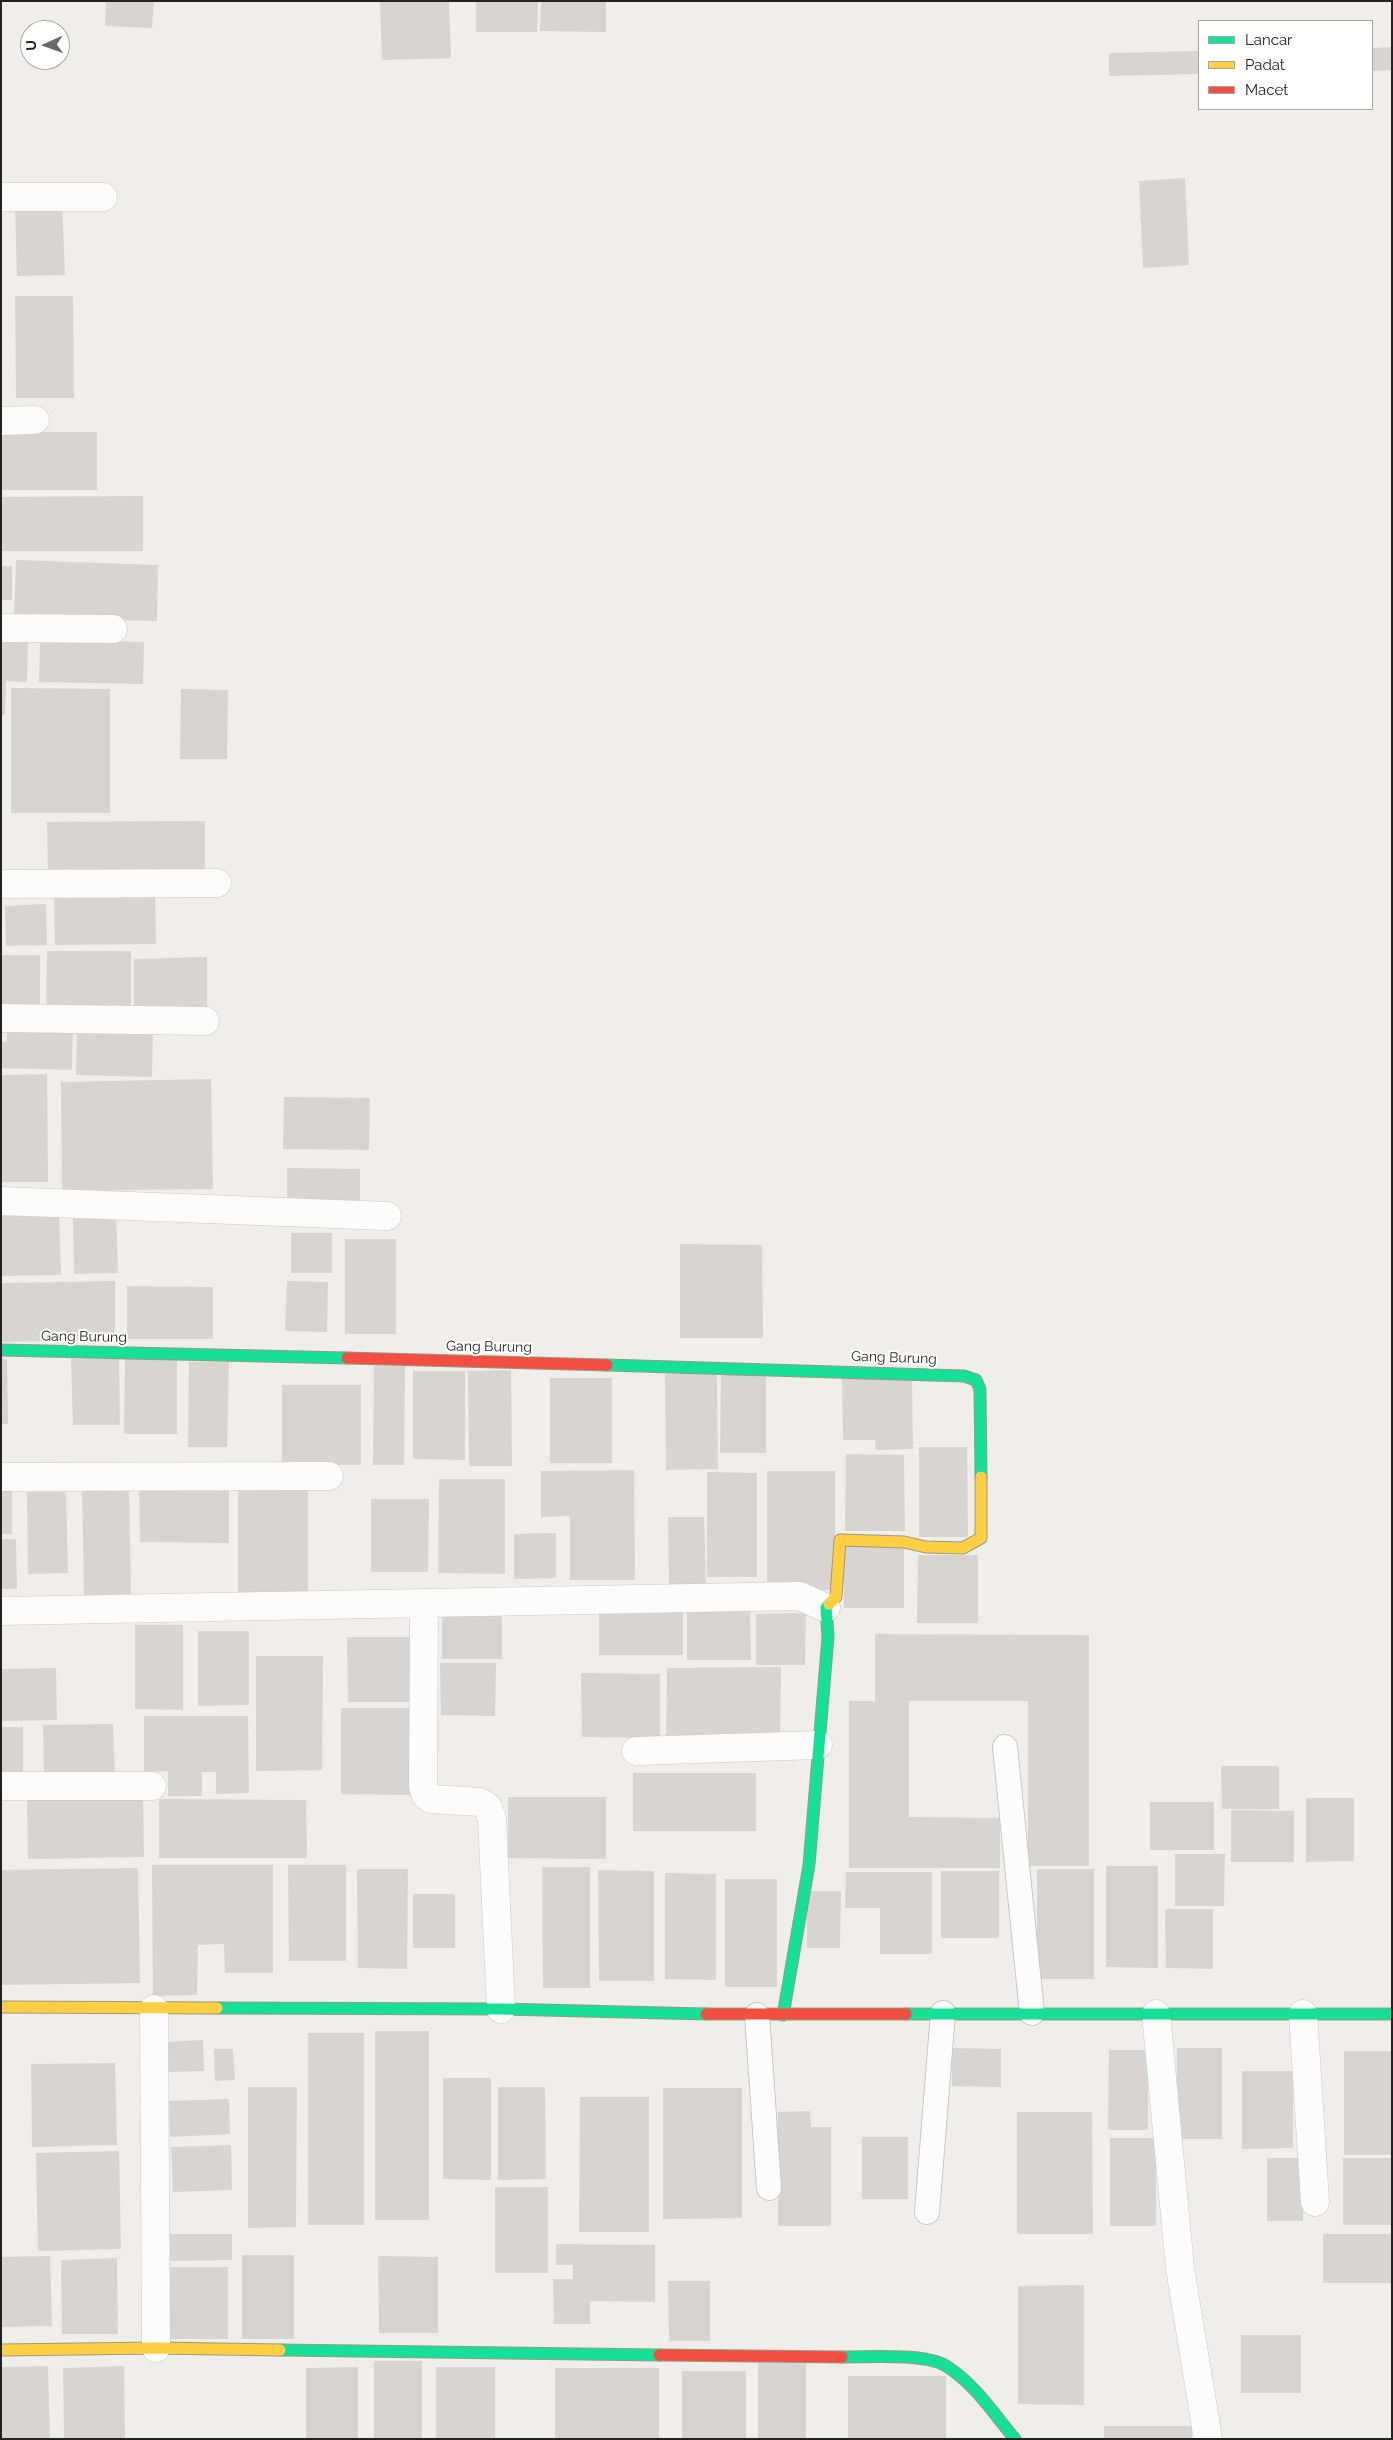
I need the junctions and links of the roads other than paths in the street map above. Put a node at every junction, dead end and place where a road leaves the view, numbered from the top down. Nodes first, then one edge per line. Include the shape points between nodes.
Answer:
1 (1, 197) edge
2 (103, 197) dead end
3 (35, 420) dead end
4 (1, 421) edge
5 (1, 628) edge
6 (114, 629) dead end
7 (217, 883) dead end
8 (1, 884) edge
9 (1, 1018) edge
10 (205, 1021) dead end
11 (1, 1200) edge
12 (387, 1216) dead end
13 (1, 1350) edge
14 (329, 1476) dead end
15 (1, 1477) edge
16 (424, 1604) junction
17 (826, 1608) junction
18 (1, 1611) edge
19 (818, 1745) junction
20 (1005, 1747) dead end
21 (636, 1751) dead end
22 (1, 1786) edge
23 (152, 1786) dead end
24 (1, 2008) edge
25 (154, 2009) junction
26 (501, 2009) junction
27 (943, 2013) junction
28 (1032, 2013) junction
29 (1156, 2014) junction
30 (1303, 2014) junction
31 (1392, 2014) edge
32 (758, 2015) junction
33 (783, 2015) junction
34 (769, 2188) dead end
35 (1316, 2202) dead end
36 (927, 2212) dead end
37 (156, 2348) junction
38 (1, 2350) edge
39 (1015, 2439) edge
40 (1208, 2439) edge

1 - 2 street
3 - 4 street
5 - 6 street
7 - 8 street
9 - 10 street
11 - 12 street
13 - 17 street, Gang Burung via 747,1368 947,1375 976,1380 980,1389 981,1538 963,1548 840,1540 836,1597
14 - 15 street
16 - 17 street via 800,1596
16 - 18 street
16 - 26 street via 423,1787 431,1798 480,1802 488,1807 492,1819
17 - 19 street via 828,1636
19 - 21 street
19 - 33 street via 809,1864
20 - 28 lane
22 - 23 street
24 - 25 street
25 - 26 street
25 - 37 street
26 - 32 street
27 - 28 street
27 - 33 street
27 - 36 lane
28 - 29 street
29 - 30 street
29 - 40 street via 1180,2268
30 - 31 street
30 - 35 street
32 - 33 street
32 - 34 lane
37 - 38 street
37 - 39 street via 916,2358 945,2365 976,2391

